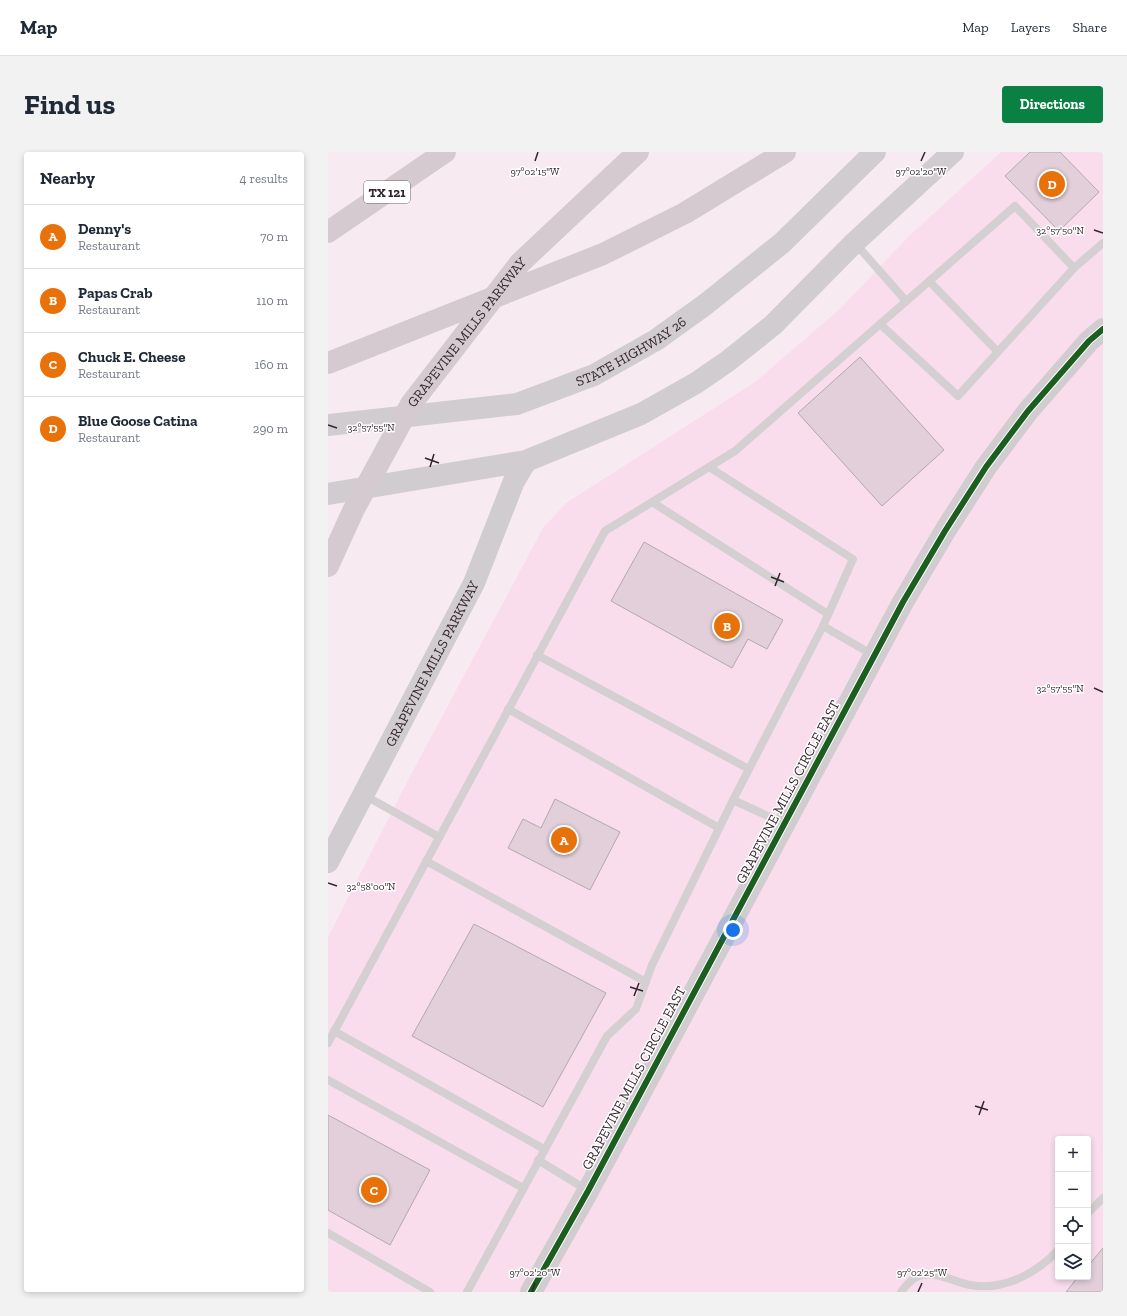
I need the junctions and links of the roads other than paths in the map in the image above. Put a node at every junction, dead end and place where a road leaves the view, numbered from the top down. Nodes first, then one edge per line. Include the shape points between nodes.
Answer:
1 (445, 152) edge
2 (638, 152) edge
3 (785, 152) edge
4 (875, 152) edge
5 (953, 152) edge
6 (328, 232) edge
7 (855, 242) junction
8 (1103, 243) edge
9 (1074, 268) junction
10 (929, 281) junction
11 (906, 301) junction
12 (880, 324) junction
13 (1103, 329) edge
14 (998, 352) junction
15 (328, 363) edge
16 (328, 425) edge
17 (526, 461) junction
18 (709, 467) junction
19 (328, 494) edge
20 (652, 502) junction
21 (328, 566) edge
22 (828, 614) junction
23 (823, 626) junction
24 (538, 655) junction
25 (874, 655) junction
26 (508, 709) junction
27 (749, 769) junction
28 (364, 795) junction
29 (733, 800) junction
30 (784, 824) junction
31 (719, 828) junction
32 (438, 837) junction
33 (426, 861) junction
34 (328, 862) edge
35 (646, 982) junction
36 (334, 1031) junction
37 (328, 1043) edge
38 (328, 1080) edge
39 (544, 1149) junction
40 (538, 1160) junction
41 (523, 1188) junction
42 (588, 1191) junction
43 (1103, 1198) edge
44 (1091, 1210) edge
45 (328, 1233) edge
46 (1055, 1252) edge
47 (430, 1292) edge
48 (467, 1292) edge
49 (531, 1292) edge
50 (901, 1292) edge

1 - 6 highway, TX 121
2 - 21 highway, GRAPEVINE MILLS PARKWAY via 520,263 411,404 354,509
3 - 15 highway via 685,213 603,254
4 - 16 main road, STATE HIGHWAY 26 via 782,243 706,304 656,340 594,375 517,404
5 - 7 main road
7 - 11 lane
7 - 17 main road via 773,325 696,383 641,414
8 - 9 lane
9 - 10 lane via 1015,206
9 - 14 lane
10 - 11 lane
10 - 14 lane
11 - 12 lane
12 - 14 lane via 958,396
12 - 18 lane via 735,451
13 - 25 main road, GRAPEVINE MILLS CIRCLE EAST via 1028,411 986,467 945,531
17 - 19 main road
17 - 28 main road, GRAPEVINE MILLS PARKWAY via 514,481 474,583
18 - 20 lane
18 - 22 lane via 853,560
20 - 22 lane
20 - 24 lane via 605,531
22 - 23 lane
23 - 25 lane
23 - 27 lane
24 - 26 lane
24 - 27 lane
25 - 30 main road, GRAPEVINE MILLS CIRCLE EAST
26 - 31 lane
26 - 32 lane
27 - 29 lane
28 - 32 lane
28 - 34 main road, GRAPEVINE MILLS PARKWAY
29 - 30 lane
29 - 31 lane
30 - 42 main road, GRAPEVINE MILLS CIRCLE EAST
31 - 35 lane
32 - 33 lane
33 - 35 lane
33 - 36 lane
35 - 39 lane via 636,1009 607,1036
36 - 37 lane
36 - 39 lane
38 - 41 lane
39 - 40 lane
40 - 41 lane
40 - 42 lane
41 - 48 lane
42 - 49 main road, GRAPEVINE MILLS CIRCLE EAST
43 - 44 lane
45 - 47 lane
46 - 50 lane via 1032,1271 1011,1282 994,1286 970,1285 934,1275 922,1275 914,1278

